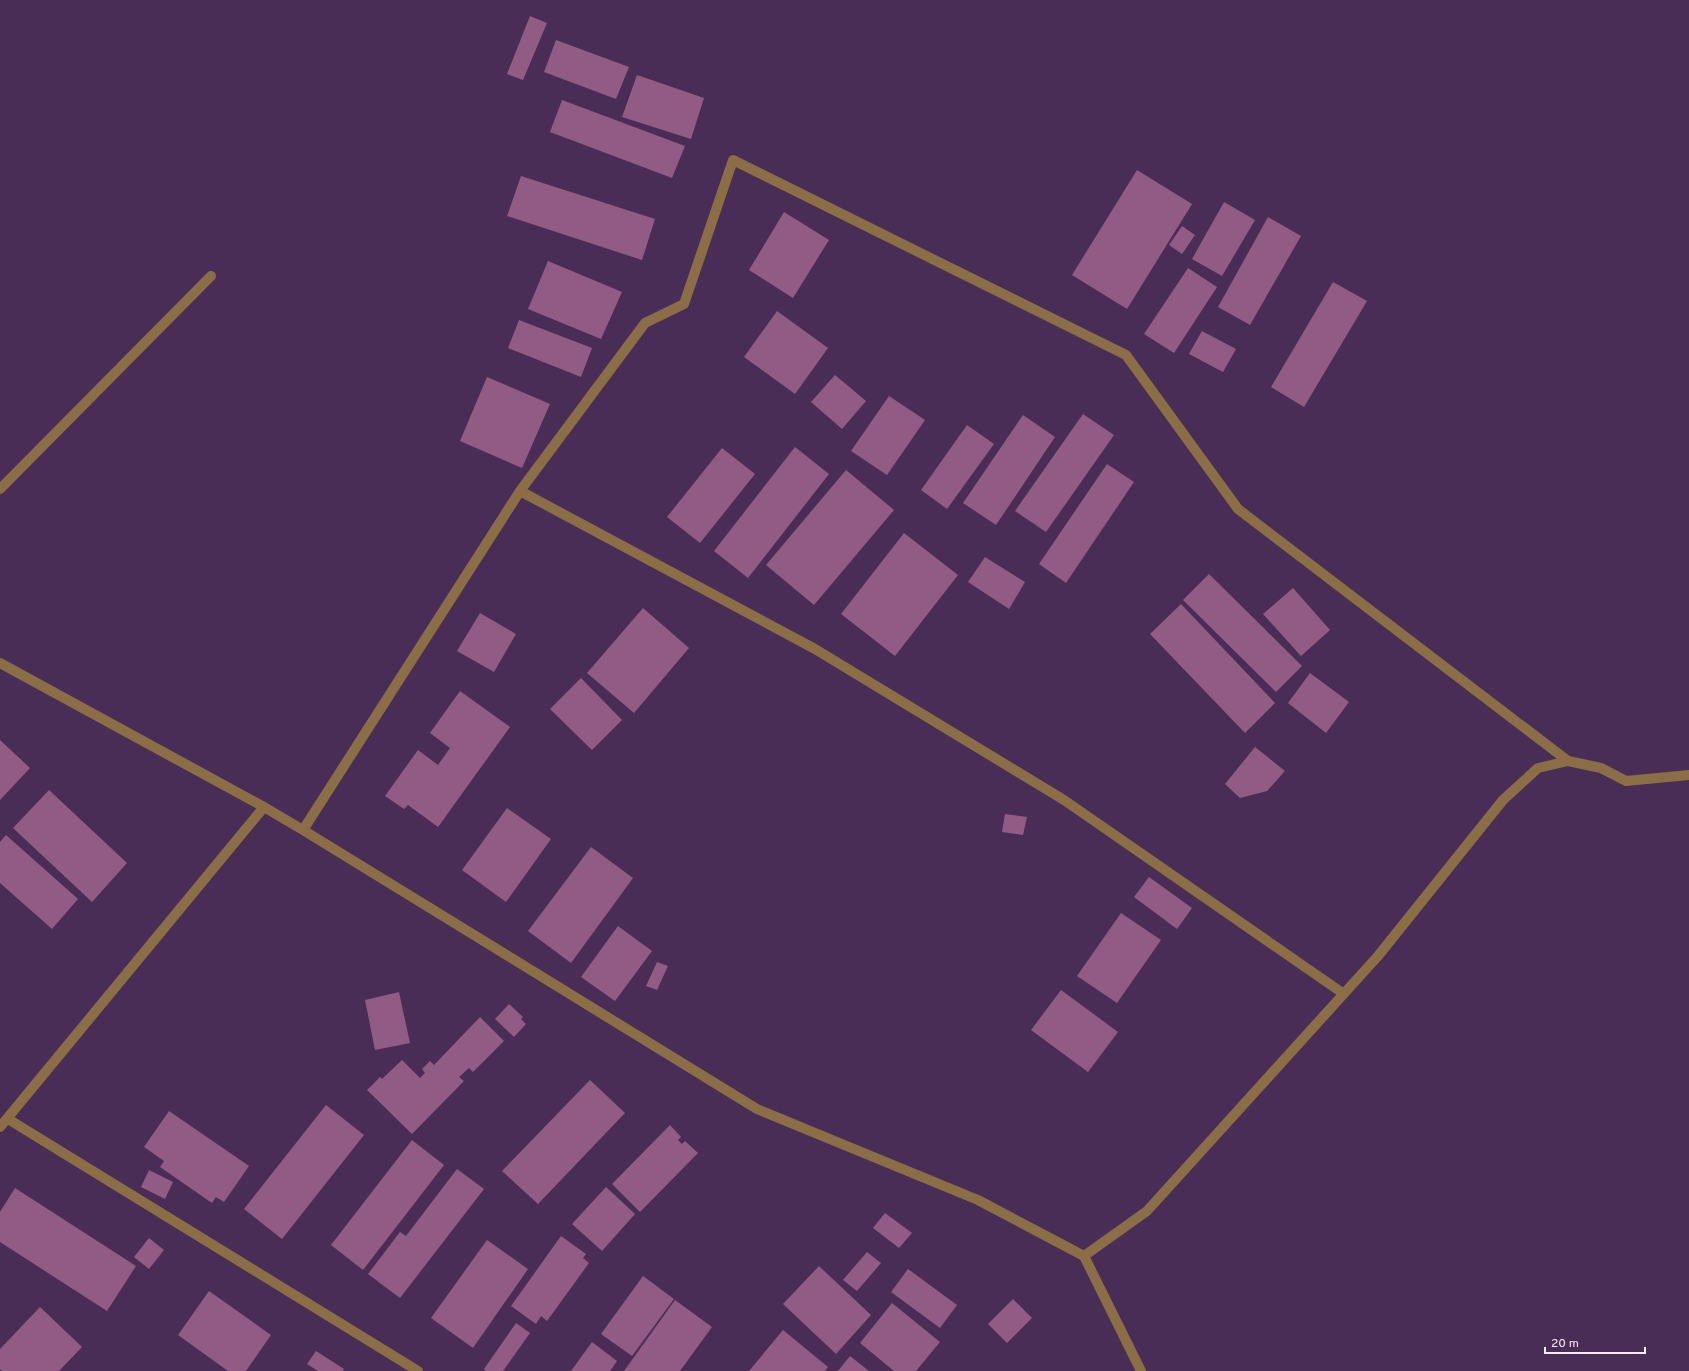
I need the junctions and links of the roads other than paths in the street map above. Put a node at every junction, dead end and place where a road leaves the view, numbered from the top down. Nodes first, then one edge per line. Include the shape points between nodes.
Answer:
1 (211, 276) dead end
2 (0, 489) edge
3 (520, 491) junction
4 (0, 663) edge
5 (1568, 761) junction
6 (1689, 775) edge
7 (264, 807) junction
8 (303, 830) junction
9 (1344, 994) junction
10 (8, 1119) junction
11 (0, 1127) edge
12 (1084, 1256) junction
13 (418, 1371) edge
14 (1141, 1371) edge

1 - 2 street
3 - 5 street via 644,323 684,304 733,160 1126,356 1238,508
3 - 8 street
3 - 9 street via 815,649 1058,796
4 - 7 street
5 - 6 street via 1601,768 1626,781
5 - 9 street via 1538,768 1503,800 1378,956
7 - 8 street
7 - 10 street
8 - 12 street via 757,1109 978,1200
9 - 12 street via 1147,1211
10 - 11 street
10 - 13 street
12 - 14 street

